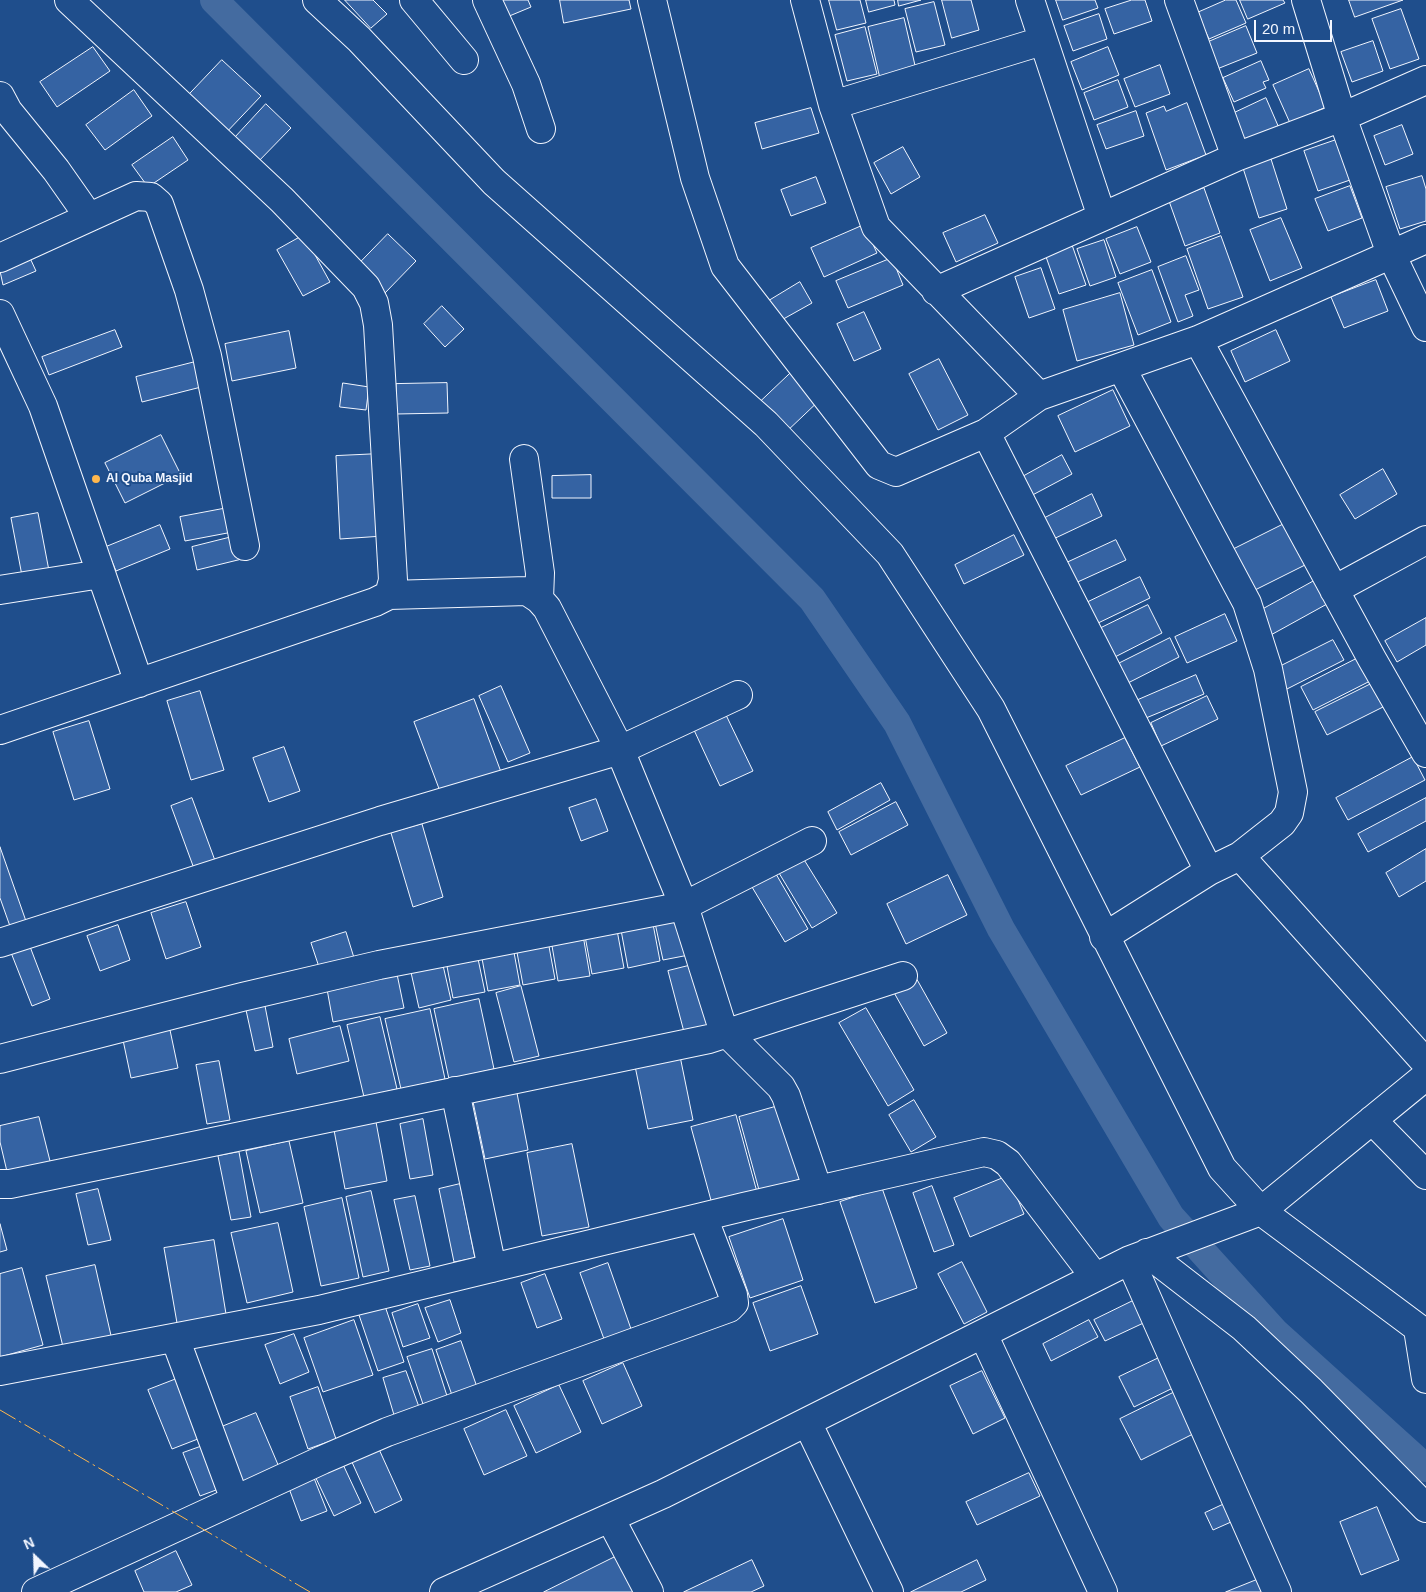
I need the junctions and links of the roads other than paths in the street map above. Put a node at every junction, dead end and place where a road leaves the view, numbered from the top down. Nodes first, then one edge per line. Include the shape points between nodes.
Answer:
1 (69, 0) edge
2 (317, 0) edge
3 (414, 0) edge
4 (487, 0) edge
5 (652, 0) edge
6 (805, 0) edge
7 (1030, 0) edge
8 (1179, 0) edge
9 (1306, 0) edge
10 (1042, 41) junction
11 (464, 60) dead end
12 (1426, 80) edge
13 (0, 96) edge
14 (833, 105) junction
15 (1342, 117) junction
16 (542, 129) dead end
17 (1236, 157) junction
18 (89, 217) junction
19 (1102, 217) junction
20 (1426, 239) edge
21 (1390, 254) junction
22 (0, 258) edge
23 (936, 291) junction
24 (1426, 327) edge
25 (3, 328) edge
26 (1198, 340) junction
27 (1120, 368) junction
28 (1039, 396) junction
29 (986, 433) junction
30 (524, 459) dead end
31 (1426, 540) edge
32 (245, 546) dead end
33 (101, 574) junction
34 (0, 590) edge
35 (1334, 590) junction
36 (389, 595) junction
37 (539, 599) junction
38 (139, 683) junction
39 (738, 695) dead end
40 (0, 730) edge
41 (620, 750) junction
42 (1426, 752) edge
43 (812, 841) dead end
44 (1240, 856) junction
45 (1209, 871) junction
46 (684, 906) junction
47 (1104, 937) junction
48 (0, 943) edge
49 (903, 976) dead end
50 (728, 1034) junction
51 (0, 1059) edge
52 (1426, 1062) edge
53 (1426, 1076) edge
54 (454, 1091) junction
55 (1372, 1120) junction
56 (1426, 1175) edge
57 (0, 1184) edge
58 (818, 1190) junction
59 (1261, 1211) junction
60 (702, 1218) junction
61 (1147, 1253) junction
62 (492, 1268) junction
63 (1095, 1278) junction
64 (1422, 1332) edge
65 (983, 1334) junction
66 (175, 1338) junction
67 (0, 1371) edge
68 (1426, 1379) edge
69 (807, 1422) junction
70 (235, 1500) junction
71 (1426, 1508) edge
72 (610, 1518) junction
73 (446, 1591) edge
74 (36, 1592) edge
75 (649, 1592) edge
76 (890, 1592) edge
77 (1103, 1592) edge
78 (1277, 1592) edge

1 - 36 street via 282,200 366,287 374,303 378,325 393,580
2 - 47 street via 494,182 766,424 890,554 991,709
3 - 11 street
4 - 16 street via 526,84
5 - 29 street via 696,178 725,266 879,464 896,472
6 - 14 street
7 - 10 street
8 - 17 street
9 - 15 street
10 - 14 street
10 - 19 street
12 - 15 street
13 - 18 street
14 - 23 street via 876,227
15 - 17 street
15 - 21 street
17 - 19 street
18 - 22 street
18 - 32 street via 136,196 151,197 159,204 189,290 207,356
19 - 23 street
20 - 21 street
21 - 24 street
21 - 26 street
23 - 28 street
25 - 33 street via 43,406
26 - 27 street
26 - 35 street
27 - 28 street
27 - 44 street via 1247,602 1268,669 1293,792 1289,814 1282,823
28 - 29 street
29 - 45 street
30 - 37 street via 540,573
31 - 35 street
33 - 34 street
33 - 38 street
35 - 42 street
36 - 37 street via 527,591
36 - 38 street
37 - 41 street via 548,608
38 - 40 street
39 - 41 street
41 - 46 street
41 - 48 street via 380,821
43 - 46 street
44 - 45 street
44 - 52 street
45 - 47 street
46 - 50 street via 721,1023
46 - 51 street via 379,965
47 - 59 street via 1222,1168
49 - 50 street
50 - 54 street
50 - 58 street via 781,1087
53 - 55 street
54 - 57 street
54 - 62 street
55 - 56 street
55 - 59 street
58 - 60 street
58 - 63 street via 984,1152 997,1156 1008,1163
59 - 61 street
59 - 64 street
60 - 62 street
60 - 70 street via 733,1295 734,1302 729,1308 387,1432
61 - 63 street
61 - 71 street via 1244,1328
61 - 78 street
62 - 66 street via 319,1310
63 - 65 street
64 - 68 street
65 - 69 street
65 - 77 street
66 - 67 street
66 - 70 street
69 - 72 street
69 - 76 street
70 - 74 street
72 - 73 street
72 - 75 street

